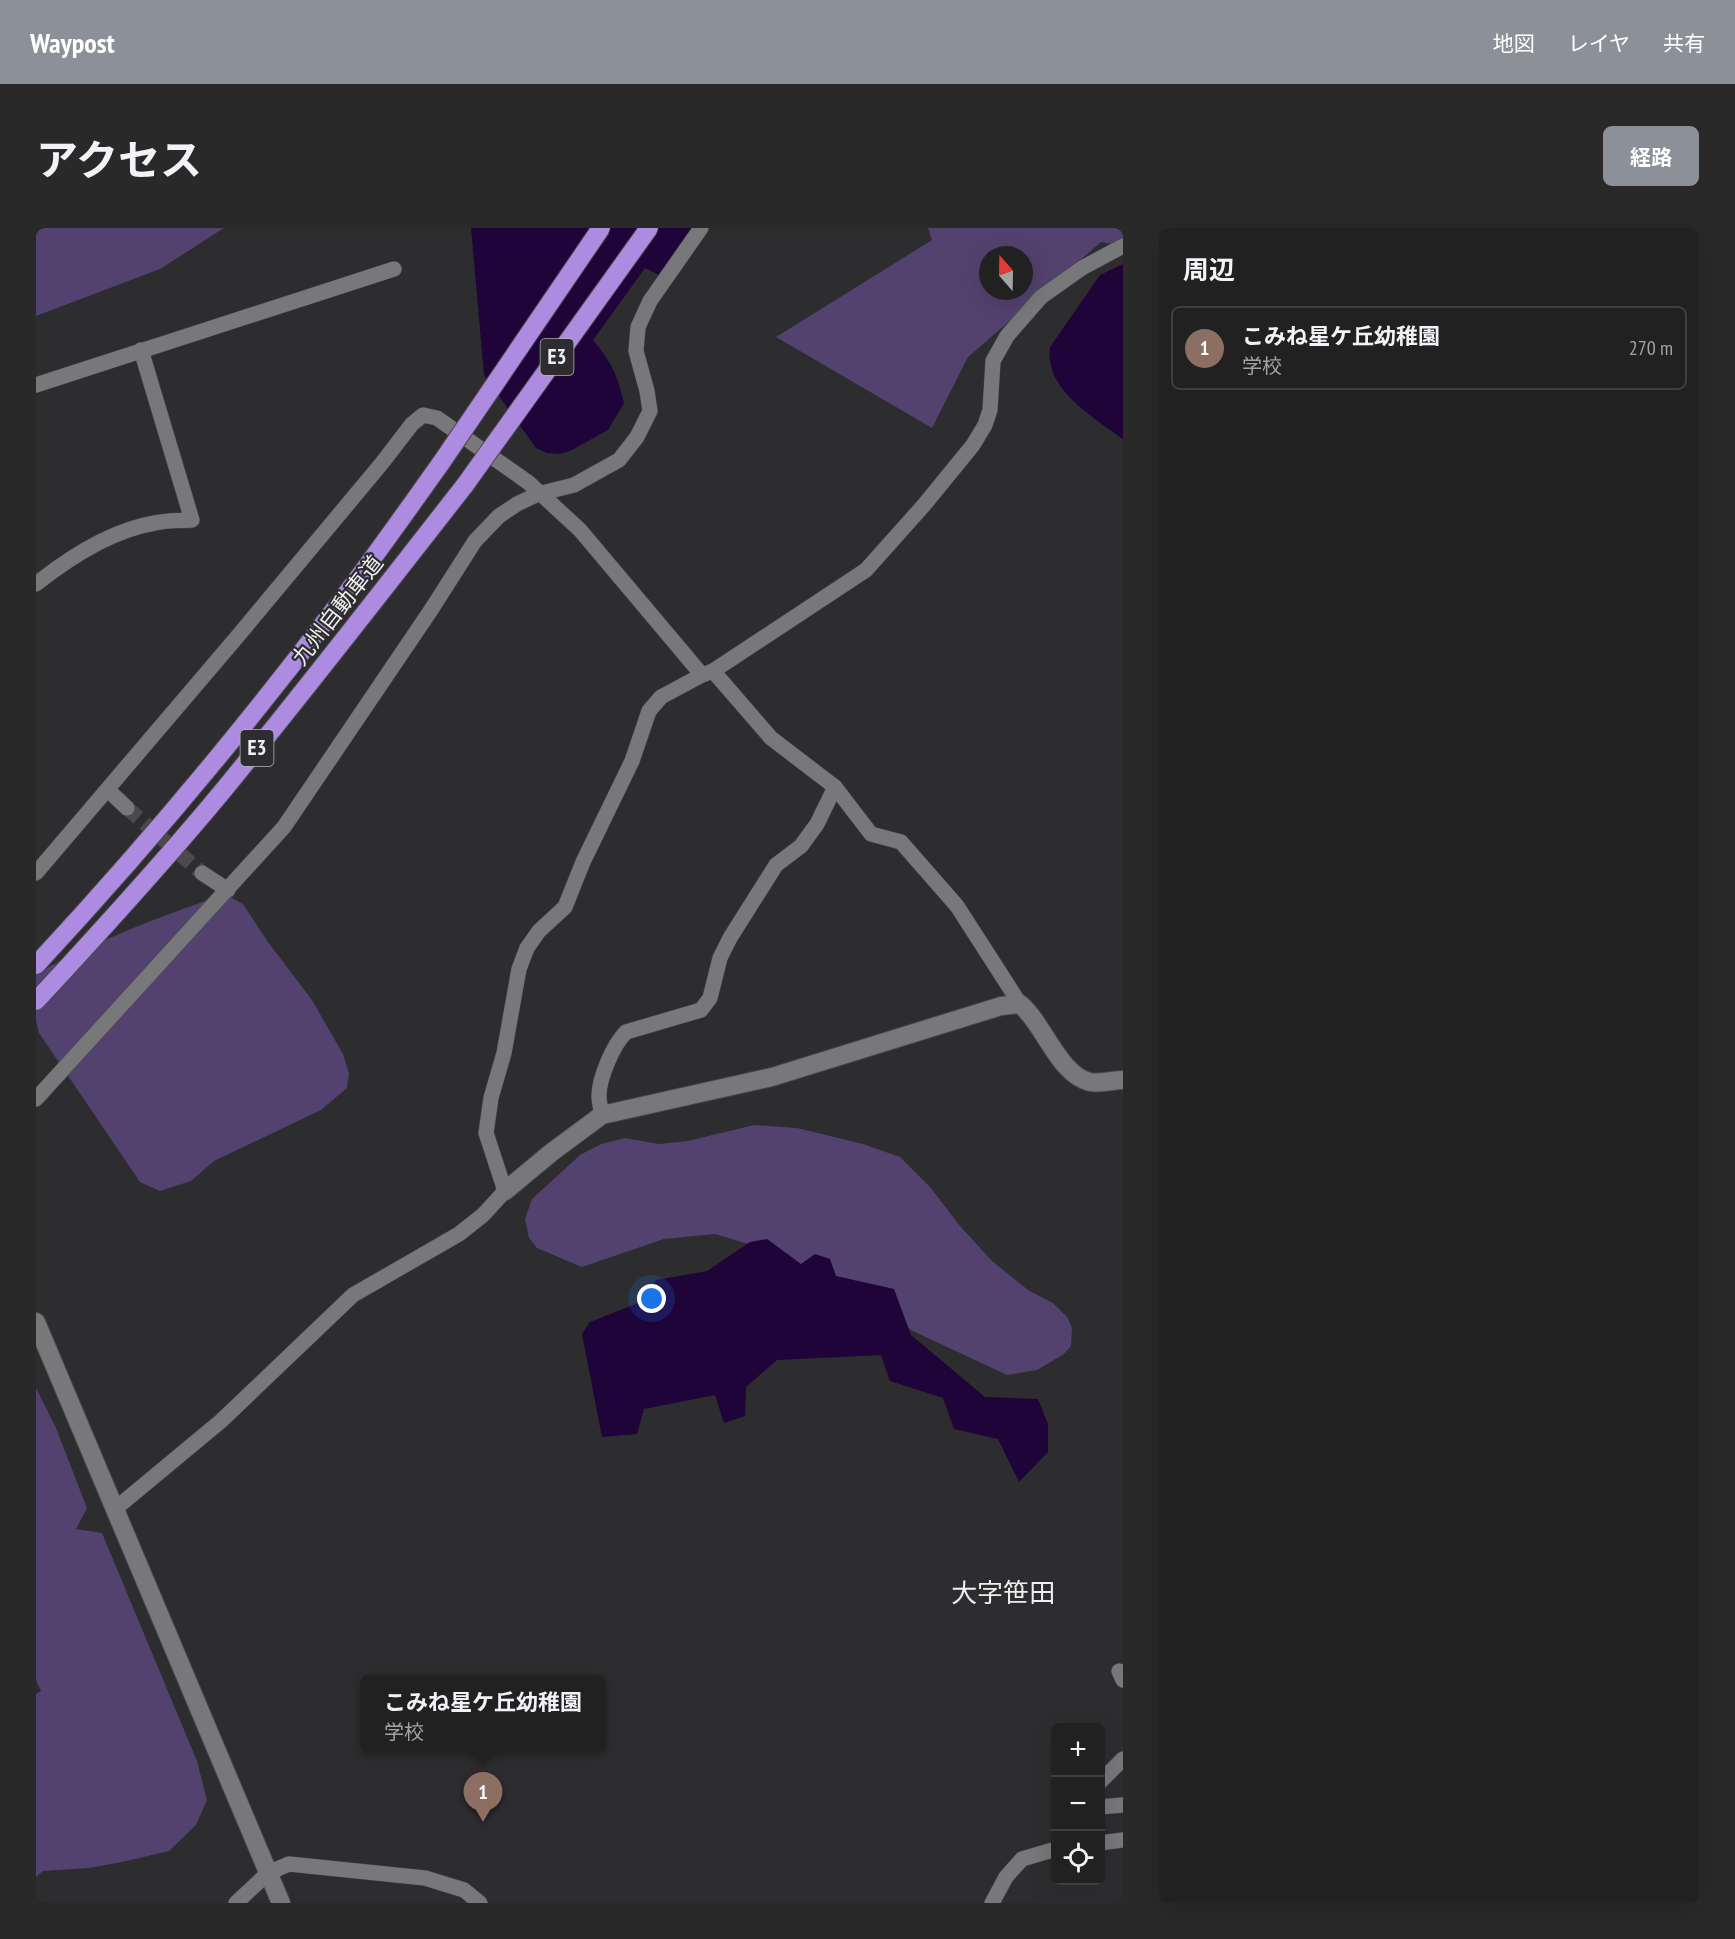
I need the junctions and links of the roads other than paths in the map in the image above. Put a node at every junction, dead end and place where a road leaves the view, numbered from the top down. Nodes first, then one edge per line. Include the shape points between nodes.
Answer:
1 (600, 228) edge
2 (650, 228) edge
3 (701, 228) edge
4 (1123, 246) edge
5 (394, 269) dead end
6 (141, 350) junction
7 (36, 385) edge
8 (538, 494) junction
9 (36, 584) edge
10 (707, 673) junction
11 (835, 787) junction
12 (108, 790) junction
13 (127, 808) tunnel mouth
14 (36, 873) edge
15 (202, 873) tunnel mouth
16 (228, 890) junction
17 (36, 965) edge
18 (36, 1001) edge
19 (1020, 1004) junction
20 (1123, 1080) edge
21 (36, 1099) edge
22 (602, 1115) junction
23 (505, 1191) junction
24 (36, 1322) edge
25 (115, 1509) junction
26 (1123, 1759) edge
27 (1105, 1778) edge
28 (1123, 1805) edge
29 (1105, 1807) edge
30 (1123, 1840) edge
31 (1105, 1842) edge
32 (1051, 1851) edge
33 (268, 1873) junction
34 (236, 1903) edge
35 (281, 1903) edge
36 (480, 1903) edge
37 (992, 1903) edge

1 - 17 highway, 九州自動車道 / E3, bridge via 441,464 334,610 205,773
2 - 18 highway, 九州自動車道 / E3, bridge via 465,485 356,625 224,789
3 - 8 street via 650,300 638,327 636,351 650,411 641,430 619,460 574,485
4 - 10 street via 1041,297 1007,336 993,361 990,410 973,445 866,570
5 - 6 street
6 - 7 street
6 - 9 street via 192,520 135,527 101,541
8 - 10 street via 580,530
8 - 12 street via 529,483 437,418 423,416 412,424
8 - 16 street via 499,516 475,541 284,827
10 - 11 street via 771,738
10 - 23 street via 661,697 649,711 632,761 565,907 527,948 519,969 486,1133
11 - 19 street via 871,834 902,842 950,898
11 - 22 street via 817,824 801,846 776,866 730,938 720,958 710,998 701,1010 626,1032 618,1040 599,1095
12 - 13 street
12 - 14 street
15 - 16 street
16 - 21 street
19 - 20 street via 1031,1013 1071,1073 1091,1082
19 - 22 street via 986,1010 772,1077
22 - 23 street
23 - 25 street via 459,1234 353,1295 221,1421
24 - 25 street
25 - 33 street
26 - 27 street
28 - 29 street
30 - 31 street
32 - 37 street via 1023,1859 1006,1877
33 - 34 street
33 - 35 street
33 - 36 street via 289,1864 425,1878 464,1890

